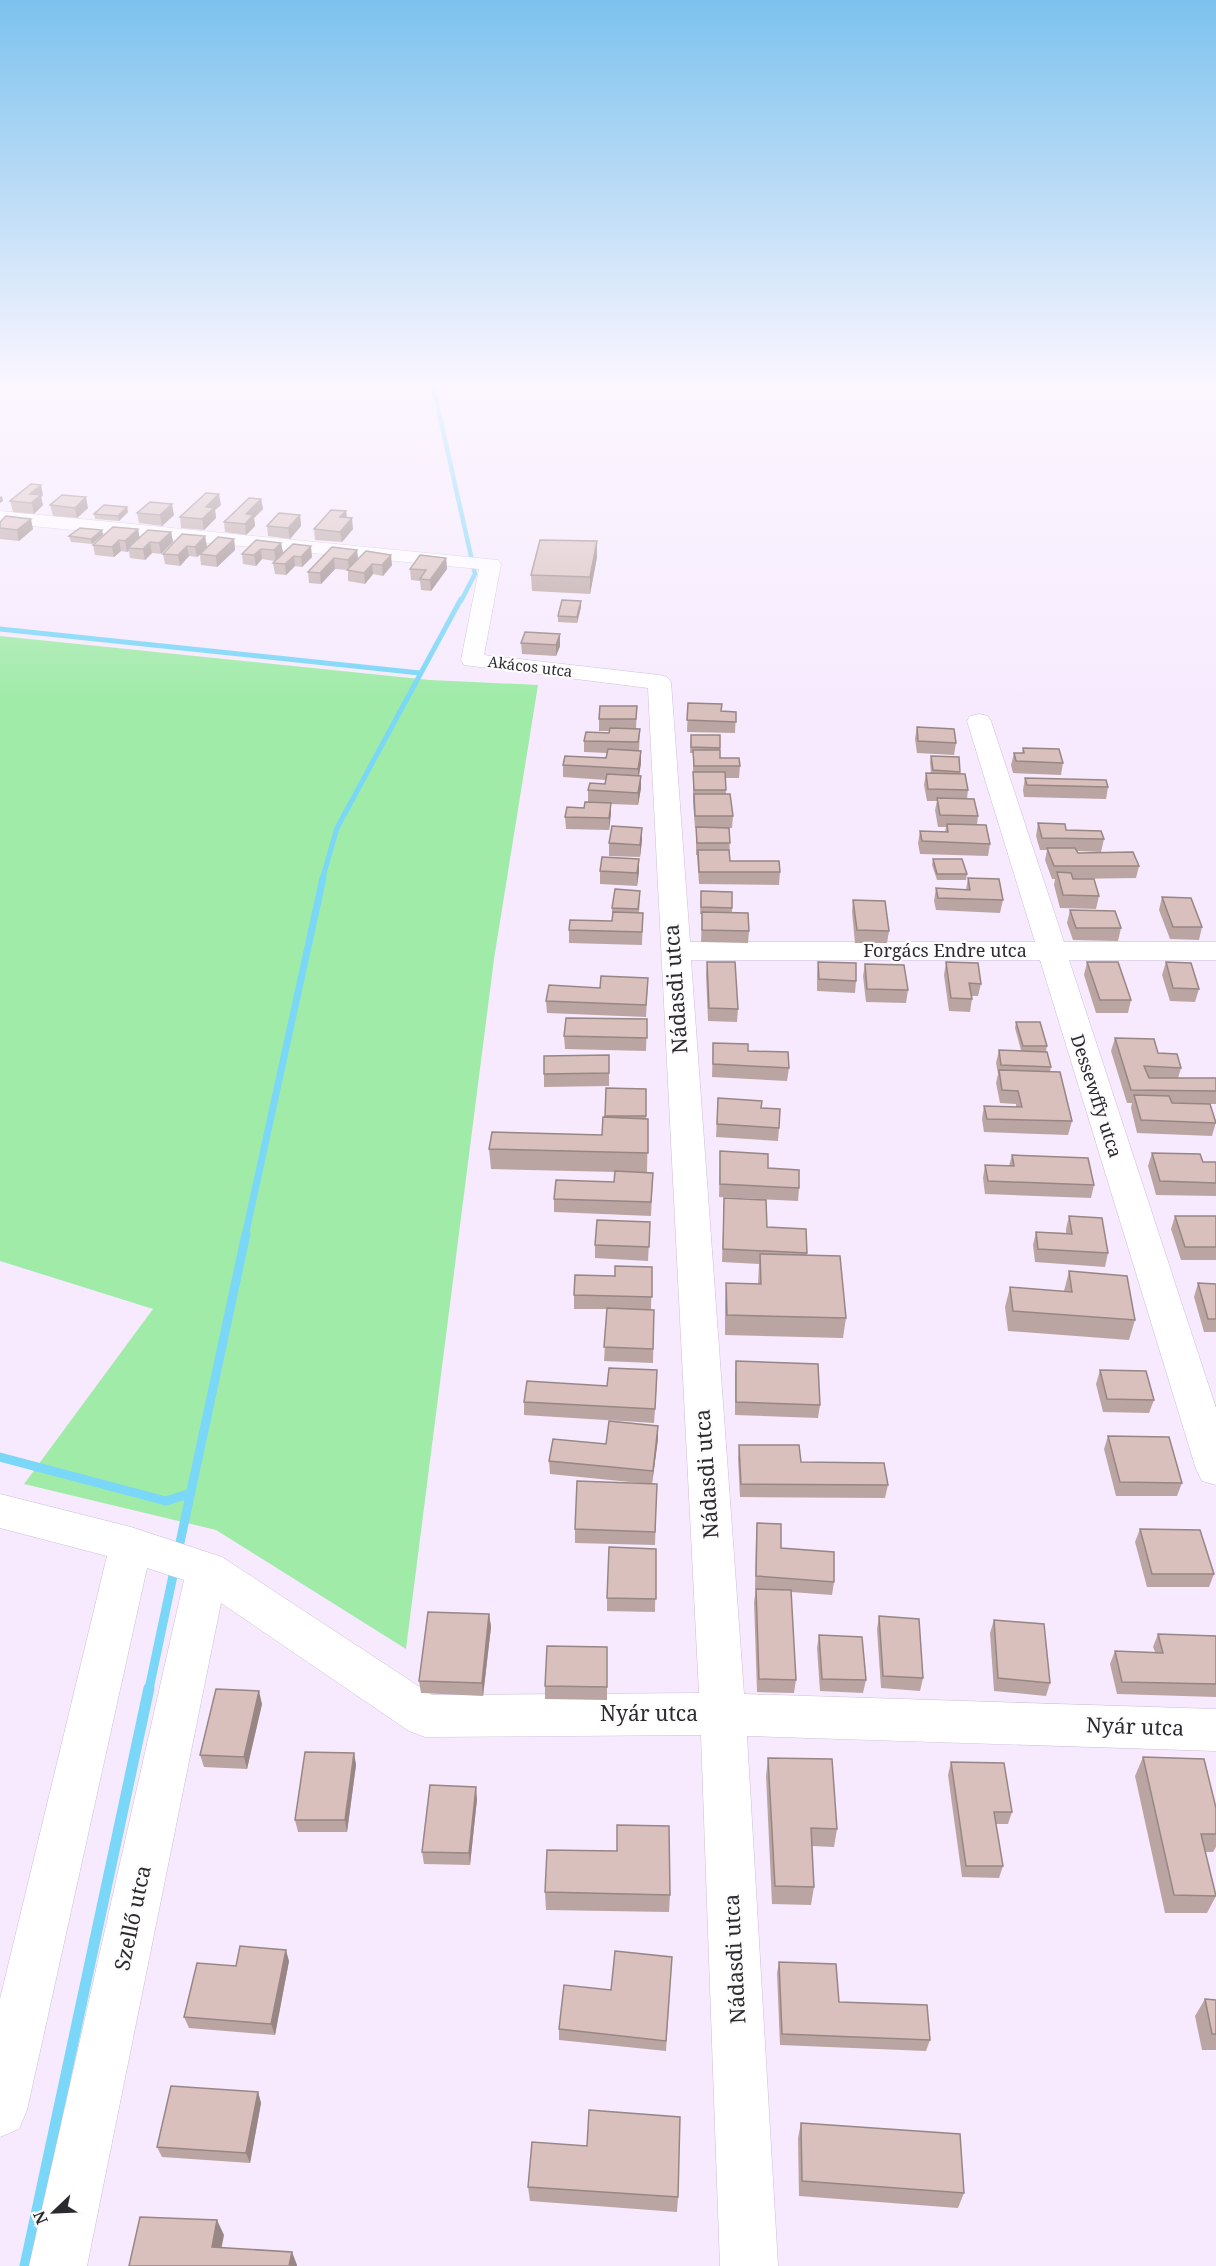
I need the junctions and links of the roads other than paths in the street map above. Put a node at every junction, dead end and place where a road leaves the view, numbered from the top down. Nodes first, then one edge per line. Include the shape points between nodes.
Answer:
1 (0, 517) edge
2 (659, 682) joint
3 (979, 722) dead end
4 (674, 951) junction
5 (1050, 951) junction
6 (1216, 951) edge
7 (1216, 1469) edge
8 (0, 1511) edge
9 (171, 1558) junction
10 (723, 1713) junction
11 (1216, 1730) edge
12 (0, 2110) edge
13 (58, 2266) edge
14 (749, 2266) edge

1 - 2 street, Akácos utca via 491,564 472,660
2 - 4 street, Nádasdi utca
3 - 5 street, Dessewffy utca
4 - 5 street, Forgács Endre utca
4 - 10 street, Nádasdi utca
5 - 6 street, Forgács Endre utca
5 - 7 street, Dessewffy utca
8 - 9 street, Nyár utca
9 - 10 street, Nyár utca via 425,1716
9 - 12 street
9 - 13 street, Szellő utca
10 - 11 street, Nyár utca
10 - 14 street, Nádasdi utca

